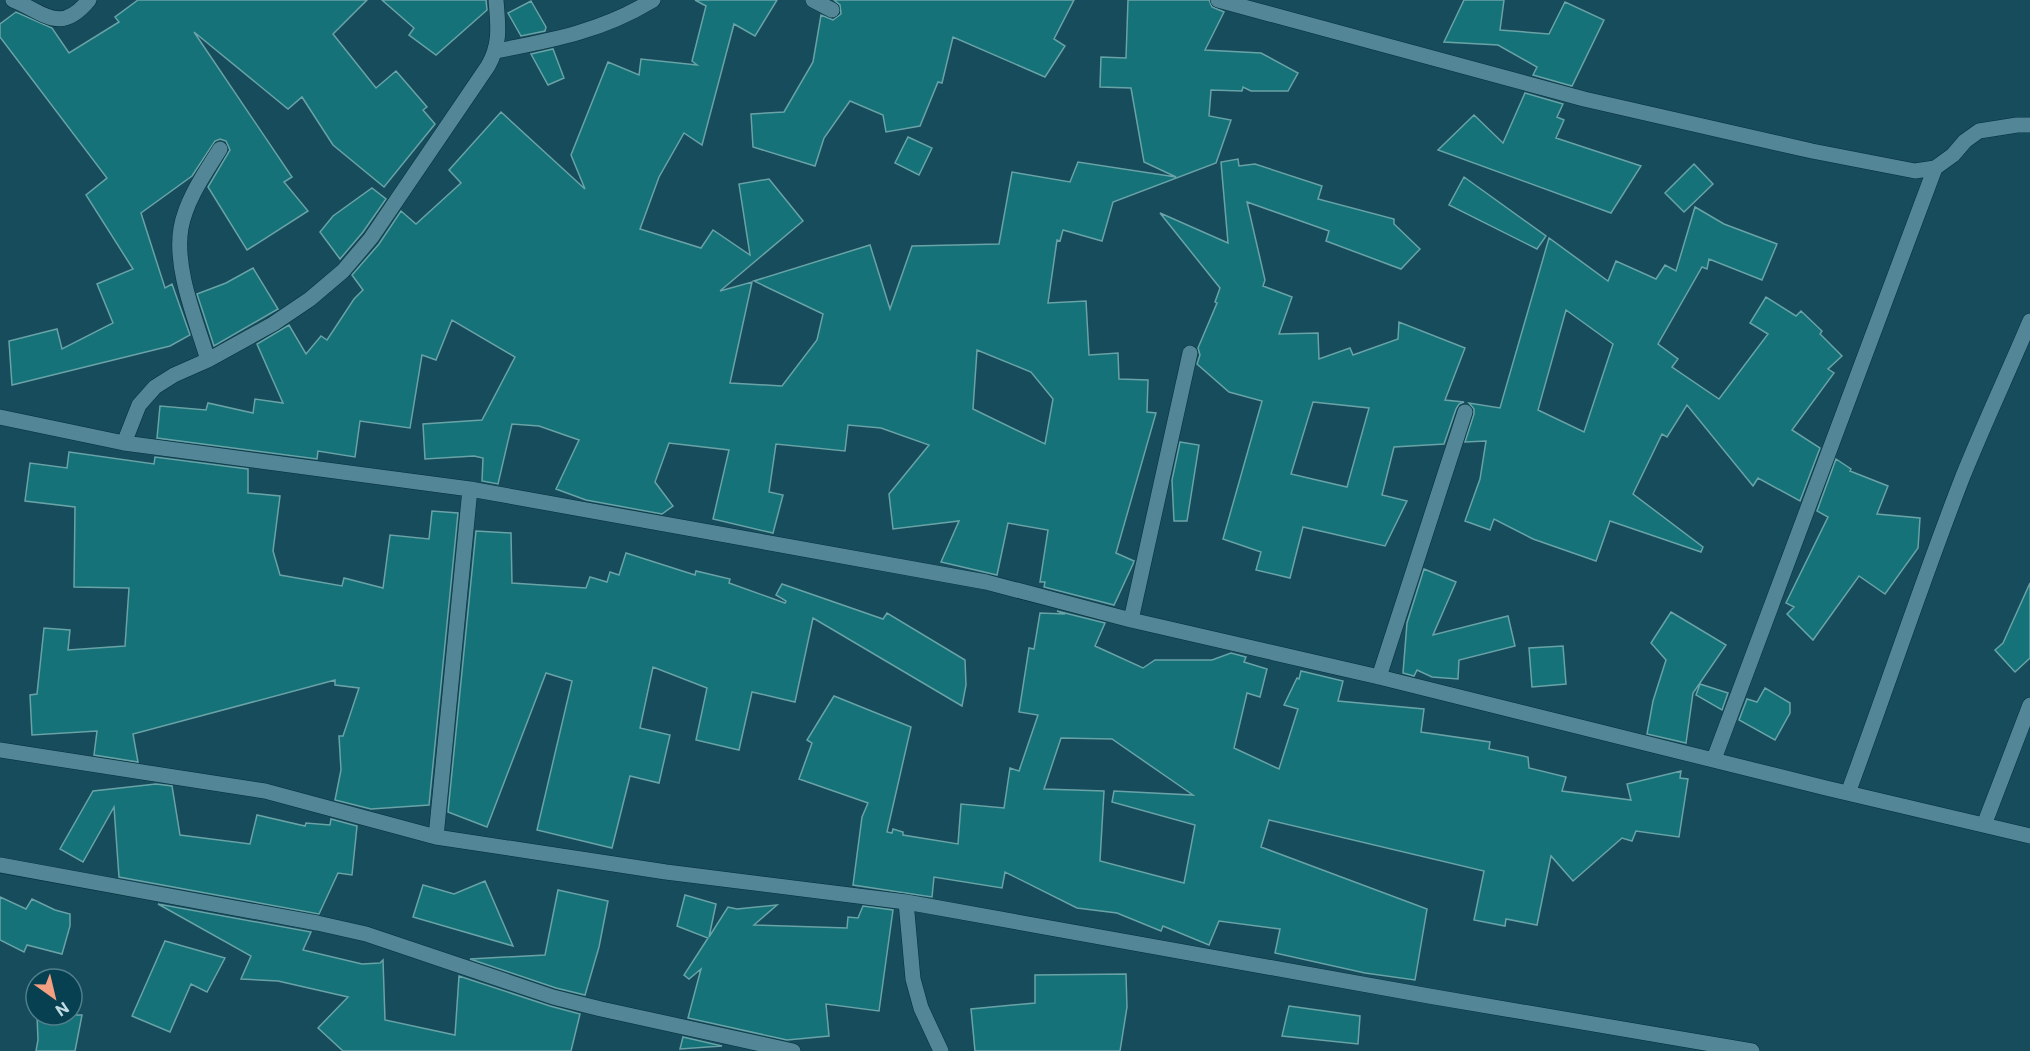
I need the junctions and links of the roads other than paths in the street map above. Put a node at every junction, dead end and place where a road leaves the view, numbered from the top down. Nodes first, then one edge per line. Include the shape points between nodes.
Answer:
1 (13, 0) edge
2 (89, 0) edge
3 (496, 0) edge
4 (653, 0) edge
5 (813, 0) edge
6 (1218, 0) edge
7 (832, 10) dead end
8 (496, 51) junction
9 (2030, 125) edge
10 (220, 149) dead end
11 (1935, 168) junction
12 (2030, 321) edge
13 (1190, 353) dead end
14 (208, 360) junction
15 (1465, 412) dead end
16 (0, 417) edge
17 (124, 442) junction
18 (470, 489) junction
19 (1131, 620) junction
20 (1379, 677) junction
21 (2030, 705) edge
22 (0, 750) edge
23 (1714, 759) junction
24 (1848, 793) junction
25 (1984, 825) junction
26 (2030, 836) edge
27 (436, 837) junction
28 (0, 865) edge
29 (906, 902) junction
30 (793, 1051) edge
31 (940, 1051) edge
32 (1752, 1051) edge

1 - 2 street via 55,20 72,16
3 - 8 street
4 - 8 street via 609,24
5 - 7 street
6 - 11 street via 1595,101 1812,151 1915,171
8 - 14 street via 396,202 344,271 273,324
9 - 11 street via 1979,131
10 - 14 street via 189,204 181,228 186,288
11 - 23 street
12 - 24 street via 1964,476
13 - 19 street
14 - 17 street via 174,375 146,396
15 - 20 street
16 - 17 street
17 - 18 street
18 - 19 street via 986,582
18 - 27 street
19 - 20 street
20 - 23 street
21 - 25 street
22 - 27 street via 265,791
23 - 24 street
24 - 25 street
25 - 26 street
27 - 29 street via 666,872
28 - 30 street via 366,934 553,997
29 - 31 street via 913,979
29 - 32 street

